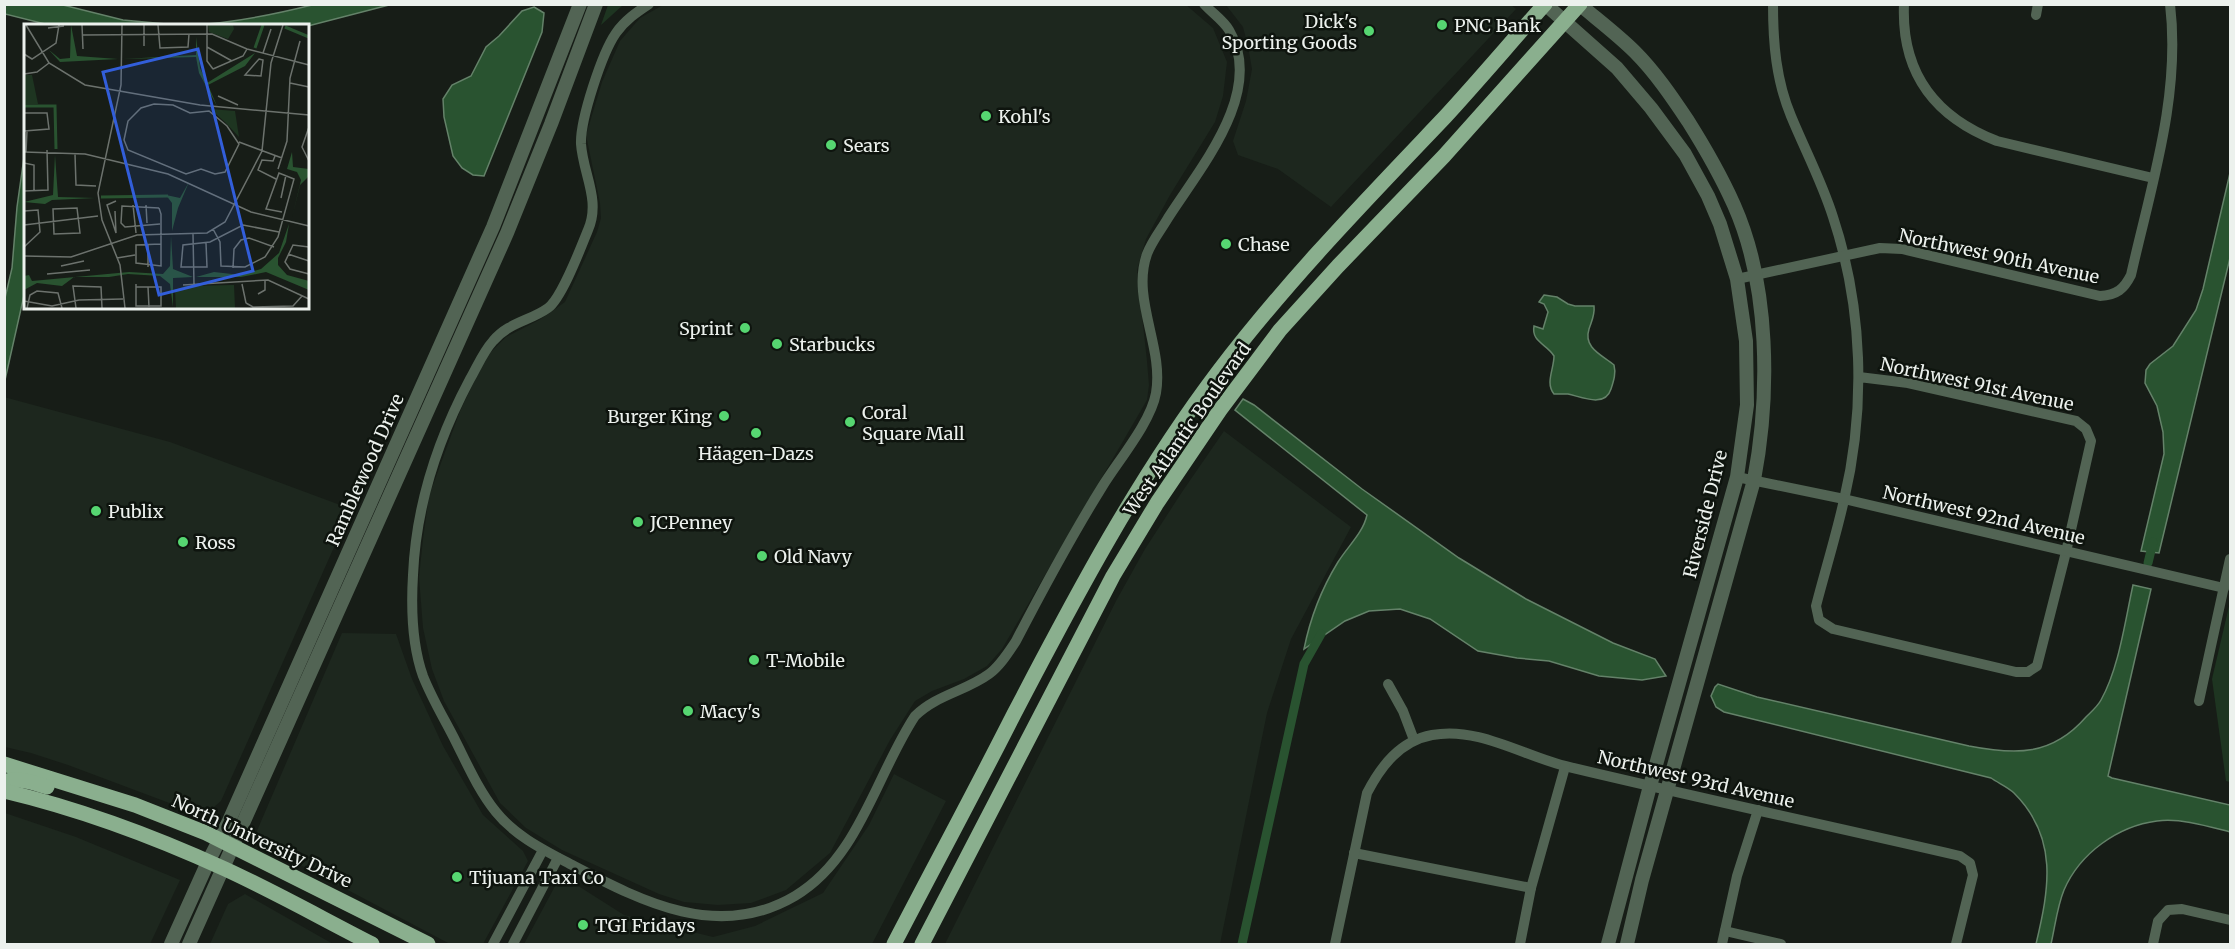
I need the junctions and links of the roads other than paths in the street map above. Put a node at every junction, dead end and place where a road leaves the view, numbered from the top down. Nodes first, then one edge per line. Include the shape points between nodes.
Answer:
1 (580, 4) edge
2 (596, 4) edge
3 (649, 4) edge
4 (1204, 4) edge
5 (1580, 4) edge
6 (1773, 4) edge
7 (1904, 4) edge
8 (2170, 4) edge
9 (1545, 5) edge
10 (1565, 22) junction
11 (2153, 178) junction
12 (1844, 255) junction
13 (1755, 274) junction
14 (1737, 279) junction
15 (1859, 377) junction
16 (1737, 477) junction
17 (1754, 480) junction
18 (1844, 500) junction
19 (2066, 552) junction
20 (2230, 560) edge
21 (2224, 588) junction
22 (1388, 684) dead end
23 (2199, 701) dead end
24 (1414, 740) junction
25 (1565, 766) junction
26 (7, 767) edge
27 (4, 782) edge
28 (1650, 786) junction
29 (83, 788) junction
30 (1667, 790) junction
31 (4, 791) edge
32 (1758, 810) junction
33 (228, 843) junction
34 (543, 850) junction
35 (1354, 853) junction
36 (558, 858) junction
37 (208, 862) junction
38 (224, 868) junction
39 (1531, 888) junction
40 (2230, 920) edge
41 (1725, 931) junction
42 (171, 945) edge
43 (189, 945) edge
44 (372, 945) edge
45 (428, 945) edge
46 (493, 945) edge
47 (513, 945) edge
48 (894, 945) edge
49 (922, 945) edge
50 (1335, 945) edge
51 (1520, 945) edge
52 (1608, 945) edge
53 (1627, 945) edge
54 (1722, 945) edge
55 (1781, 945) edge
56 (1956, 945) edge
57 (2153, 945) edge

1 - 33 street, Ramblewood Drive via 493,227
2 - 33 street, Ramblewood Drive via 507,233
3 - 34 street via 628,20 609,44 583,123 582,153 593,201 590,226 558,297 547,309 509,326 491,342 460,398 429,477 413,572 416,647 430,692 492,806 513,830
4 - 36 street via 1224,23 1234,40 1238,82 1225,129 1147,255 1143,284 1157,374 1152,406 1074,533 1004,659 991,673 931,702 915,716 842,853 818,880 783,902 743,915 690,914 641,899
5 - 10 main road, West Atlantic Boulevard
5 - 13 street, Riverside Drive via 1636,52 1675,101 1734,207
6 - 12 street via 1773,41 1779,77 1790,115 1834,217
7 - 11 street via 1903,22 1912,63 1933,99 1952,118 1997,141
8 - 11 street via 2172,72 2166,125
9 - 10 street, Riverside Drive
9 - 48 main road, West Atlantic Boulevard via 1328,240 1200,396 1092,566
10 - 14 street, Riverside Drive via 1617,68 1685,154 1708,196
10 - 49 main road, West Atlantic Boulevard via 1280,330 1220,411 1119,566
11 - 12 street, Northwest 90th Avenue via 2131,275 2125,287 2113,295 2100,296 1902,249 1880,248
12 - 13 street, Northwest 90th Avenue
12 - 15 street via 1858,342
13 - 14 street, Northwest 90th Avenue
13 - 17 street, Riverside Drive via 1765,349 1762,428
14 - 16 street, Riverside Drive via 1748,388
15 - 18 street
15 - 19 street, Northwest 91st Avenue via 1908,382 2076,421 2086,429 2091,441
16 - 17 street, Northwest 92nd Avenue
16 - 28 street, Riverside Drive
17 - 18 street, Northwest 92nd Avenue
17 - 30 street, Riverside Drive
18 - 19 street, Northwest 92nd Avenue
18 - 19 street via 1816,606 1819,620 1833,629 2016,672 2028,672 2037,666
19 - 21 street, Northwest 92nd Avenue
20 - 21 street
21 - 23 street
22 - 24 street
24 - 25 street, Northwest 93rd Avenue via 1434,735 1477,737
24 - 35 street via 1378,772 1367,793
25 - 28 street, Northwest 93rd Avenue
25 - 39 street
26 - 29 main road, North University Drive
27 - 29 main road via 32,783 56,790
28 - 30 street, Northwest 93rd Avenue
28 - 52 street, Riverside Drive
29 - 33 main road, North University Drive via 159,813
30 - 32 street, Northwest 93rd Avenue
30 - 53 street, Riverside Drive
31 - 37 main road via 78,812
32 - 41 street
32 - 56 street, Northwest 93rd Avenue via 1960,856 1970,863 1973,875
33 - 37 street, Ramblewood Drive
33 - 38 street, Ramblewood Drive
33 - 45 main road, North University Drive
34 - 36 street
34 - 46 street
35 - 39 street
35 - 50 street
36 - 47 street
37 - 38 main road
37 - 42 street, Ramblewood Drive
38 - 43 street, Ramblewood Drive
38 - 44 main road
39 - 51 street
40 - 57 street via 2182,909 2168,910 2158,921
41 - 54 street
41 - 55 street

